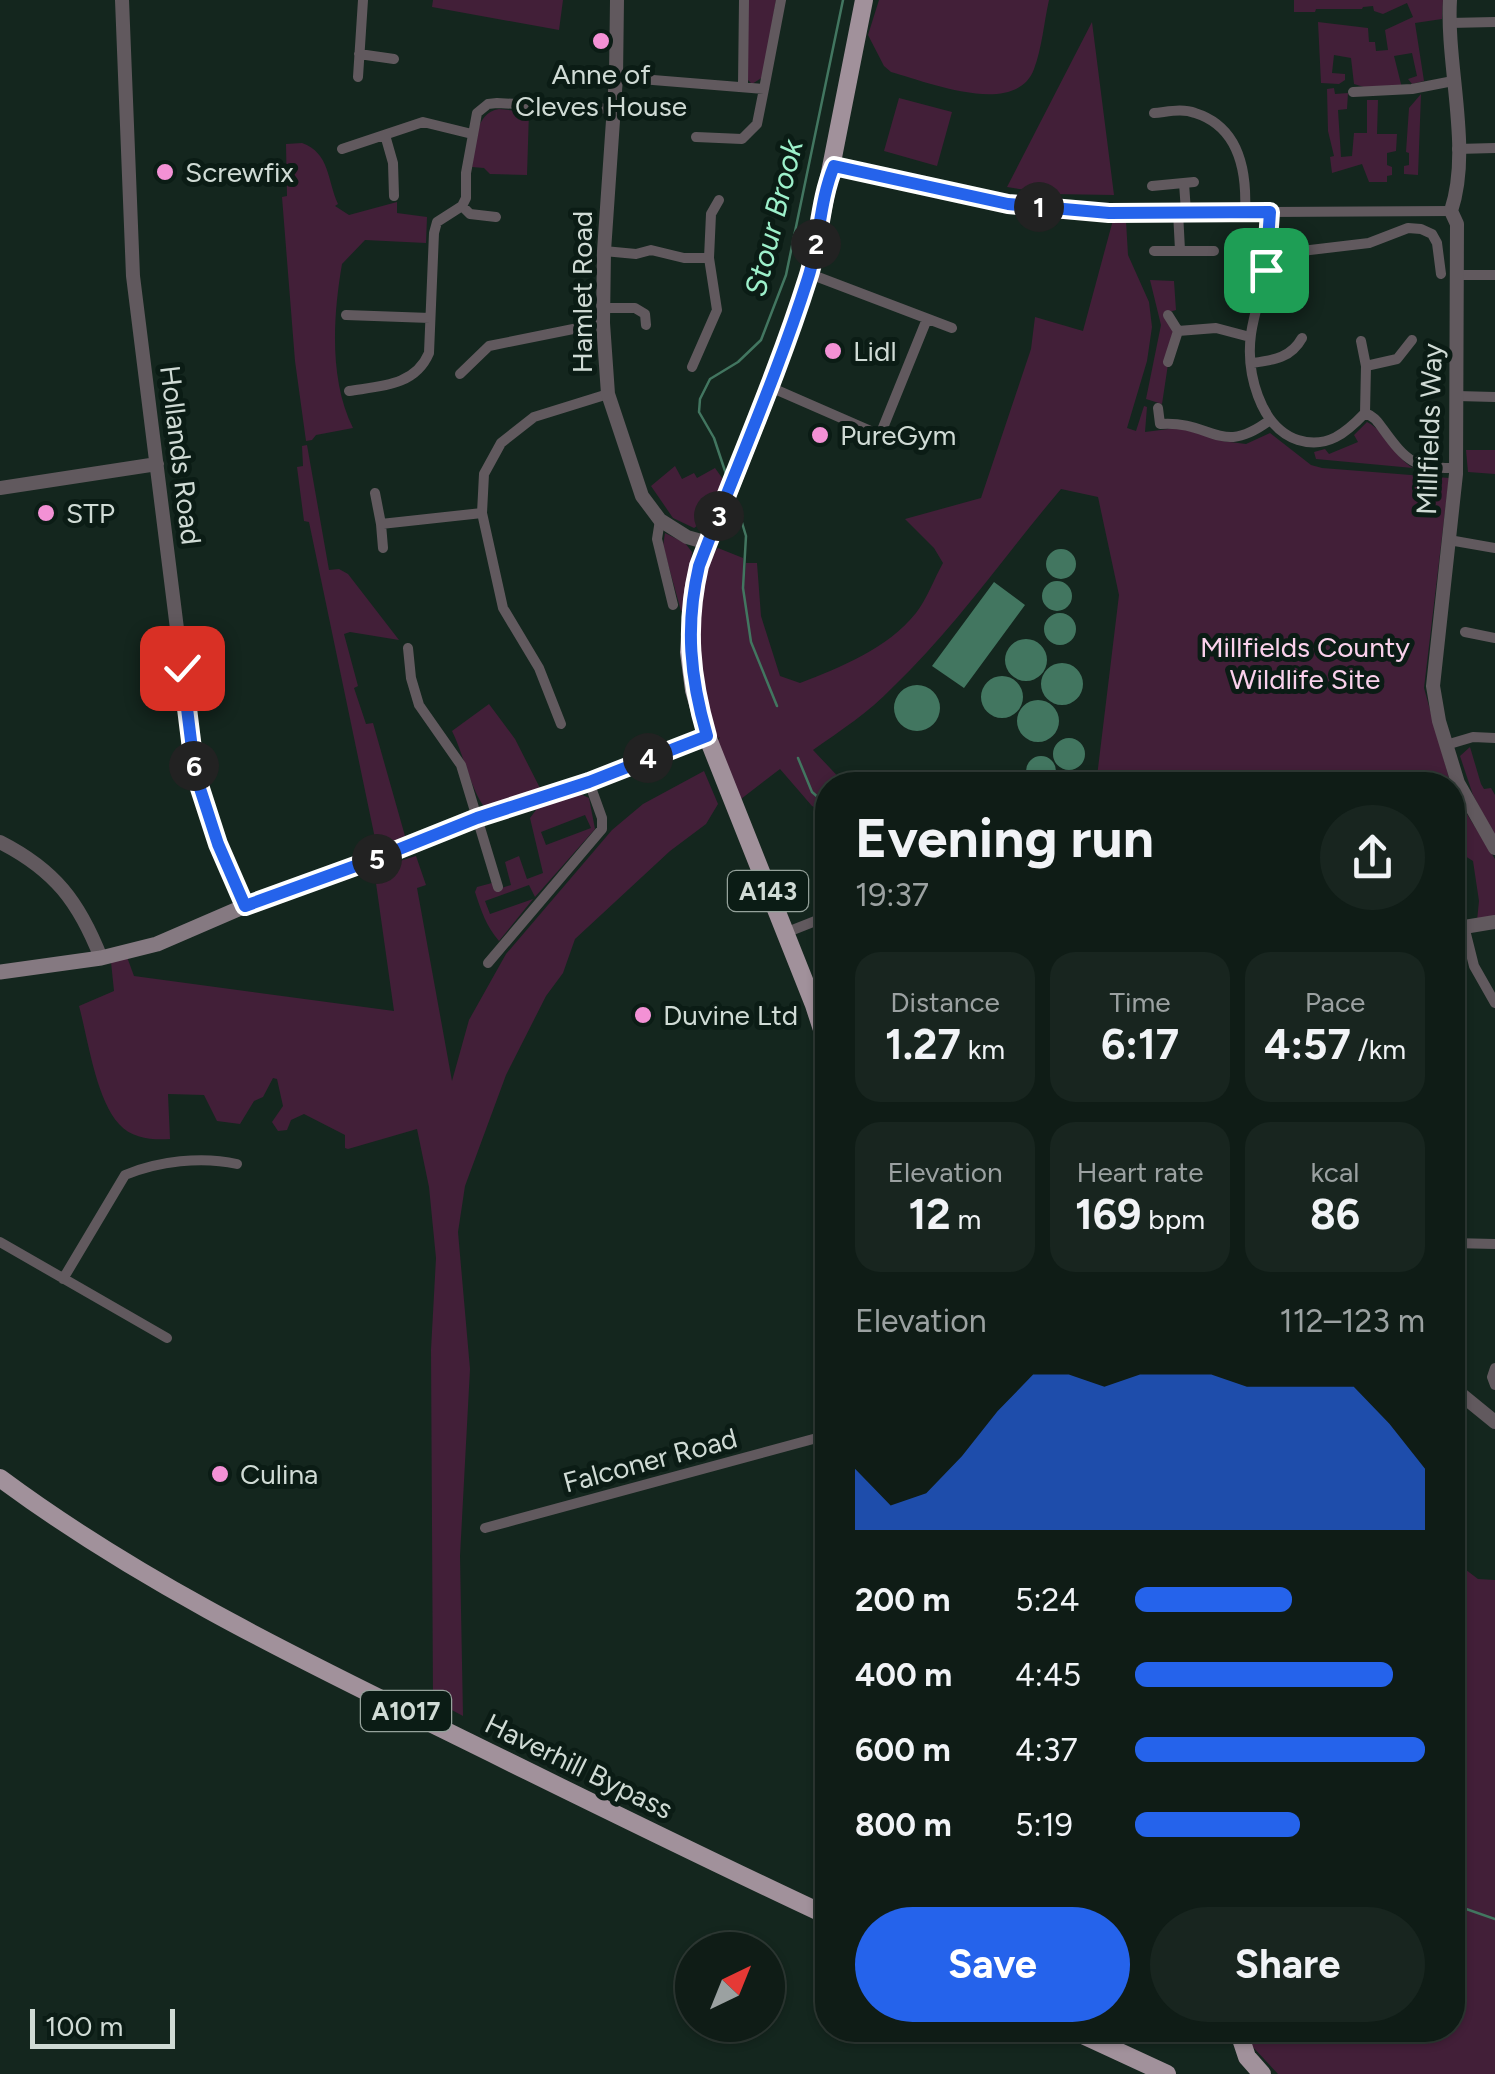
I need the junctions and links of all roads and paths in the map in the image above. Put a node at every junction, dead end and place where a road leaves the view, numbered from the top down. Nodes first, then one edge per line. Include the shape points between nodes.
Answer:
1 (122, 0) edge
2 (363, 0) edge
3 (617, 0) edge
4 (744, 0) edge
5 (781, 0) edge
6 (864, 0) edge
7 (1450, 0) edge
8 (1495, 22) edge
9 (1448, 23) junction
10 (359, 54) junction
11 (394, 58) dead end
12 (358, 77) dead end
13 (616, 77) junction
14 (1453, 81) junction
15 (743, 85) junction
16 (764, 89) junction
17 (1354, 92) dead end
18 (613, 109) junction
19 (1154, 113) dead end
20 (472, 134) junction
21 (385, 135) junction
22 (696, 137) dead end
23 (1495, 148) edge
24 (342, 149) dead end
25 (1457, 149) junction
26 (834, 166) junction
27 (1152, 186) dead end
28 (394, 196) dead end
29 (719, 200) dead end
30 (462, 206) junction
31 (1451, 211) junction
32 (1182, 212) junction
33 (1245, 212) junction
34 (1270, 212) junction
35 (496, 217) dead end
36 (1180, 250) junction
37 (604, 251) junction
38 (1154, 251) dead end
39 (1214, 251) dead end
40 (1269, 252) junction
41 (709, 258) junction
42 (1232, 264) dead end
43 (1266, 270) junction
44 (810, 274) junction
45 (1440, 274) dead end
46 (1495, 275) edge
47 (1458, 276) junction
48 (1168, 314) dead end
49 (346, 315) dead end
50 (603, 316) junction
51 (430, 318) junction
52 (928, 318) junction
53 (646, 326) dead end
54 (952, 328) dead end
55 (1178, 331) junction
56 (1250, 336) junction
57 (1302, 338) dead end
58 (1412, 340) dead end
59 (1361, 341) dead end
60 (1168, 362) dead end
61 (1252, 363) junction
62 (1366, 366) junction
63 (692, 367) dead end
64 (460, 374) dead end
65 (770, 388) junction
66 (349, 391) dead end
67 (608, 394) junction
68 (1457, 396) junction
69 (1495, 397) edge
70 (1158, 408) dead end
71 (1366, 413) junction
72 (1270, 420) junction
73 (157, 464) junction
74 (1456, 468) junction
75 (0, 488) edge
76 (375, 494) dead end
77 (482, 512) junction
78 (660, 520) junction
79 (381, 524) junction
80 (1449, 540) junction
81 (708, 543) junction
82 (383, 548) dead end
83 (1495, 548) edge
84 (673, 605) dead end
85 (1472, 638) dead end
86 (1495, 638) edge
87 (408, 648) dead end
88 (561, 724) dead end
89 (707, 736) junction
90 (1495, 738) edge
91 (1446, 745) junction
92 (1454, 772) edge
93 (589, 782) junction
94 (1465, 796) edge
95 (477, 818) junction
96 (0, 842) edge
97 (1495, 848) edge
98 (498, 887) dead end
99 (245, 906) junction
100 (815, 921) edge
101 (1495, 922) edge
102 (1465, 927) edge
103 (784, 933) junction
104 (1465, 945) edge
105 (101, 958) junction
106 (488, 963) dead end
107 (0, 972) edge
108 (1495, 1003) edge
109 (815, 1008) edge
110 (237, 1164) dead end
111 (0, 1242) edge
112 (1465, 1243) edge
113 (1495, 1244) edge
114 (63, 1278) junction
115 (167, 1338) dead end
116 (1495, 1368) edge
117 (1495, 1384) edge
118 (1465, 1397) edge
119 (1495, 1422) edge
120 (815, 1439) edge
121 (0, 1478) edge
122 (485, 1528) dead end
123 (815, 1910) edge
124 (1098, 2042) edge
125 (1239, 2042) edge
126 (1242, 2042) edge
127 (1167, 2074) edge
128 (1237, 2074) edge
129 (1262, 2074) edge

1 - 73 street, Hollands Road via 132,276
2 - 10 street
3 - 13 street, Hamlet Road
4 - 15 street
5 - 16 street
6 - 26 main road, A143
7 - 9 street, Millfields Way
8 - 9 street
9 - 14 street, Millfields Way
10 - 11 street
10 - 12 street
13 - 15 street
13 - 18 street, Hamlet Road
14 - 17 street
14 - 25 street, Millfields Way
15 - 16 street
16 - 22 street via 757,124 742,139
18 - 20 street via 488,104
18 - 37 street, Hamlet Road
19 - 33 street via 1196,113 1227,134 1247,176
20 - 21 street via 423,122
20 - 30 street
21 - 24 street
21 - 28 street
23 - 25 street
25 - 31 street, Millfields Way
26 - 32 street via 1008,204
26 - 44 main road, A143
27 - 32 street via 1189,183
29 - 41 street via 711,214
30 - 35 street via 470,214
30 - 51 street via 437,222
31 - 34 street
31 - 47 street, Millfields Way
32 - 33 street
32 - 36 street
33 - 34 street
34 - 40 street
36 - 38 street
36 - 39 street
37 - 41 street
37 - 50 street, Hamlet Road
40 - 43 street
40 - 45 street via 1370,243 1421,229 1437,243
41 - 63 street via 717,310
42 - 43 street
43 - 56 street
44 - 52 street
44 - 65 main road, A143
46 - 47 street
47 - 68 street, Millfields Way
48 - 55 street
49 - 51 street
50 - 53 street via 635,308 645,314
50 - 64 street via 489,346
50 - 67 street, Hamlet Road
51 - 66 street via 424,366 410,378
52 - 54 street
52 - 65 street via 880,435
55 - 56 street via 1216,328
55 - 60 street
56 - 61 street
57 - 61 street via 1295,351
58 - 62 street via 1397,359
59 - 62 street
61 - 72 street
62 - 71 street
65 - 81 main road, A143
67 - 77 street via 534,418 501,444 484,474
67 - 78 street, Hamlet Road via 642,496
68 - 69 street
68 - 74 street, Millfields Way
70 - 72 street via 1160,424 1182,422 1224,437 1248,436
71 - 72 street via 1323,442 1303,442
71 - 74 street via 1403,457 1418,466
73 - 75 street
73 - 99 street, Hollands Road via 195,773
74 - 80 street, Millfields Way
76 - 79 street
77 - 79 street
77 - 88 street via 503,608 539,668
78 - 81 street
78 - 84 street via 657,539
79 - 82 street
80 - 83 street
80 - 91 street, Millfields Way via 1433,686
81 - 89 main road, A143 via 689,628 694,690
85 - 86 street
87 - 95 street via 419,705 461,766
89 - 93 main road
89 - 103 main road, A143
90 - 91 street
91 - 92 street, Millfields Way
93 - 95 main road
93 - 106 street via 602,829
94 - 97 street, Millfields Way
95 - 98 street
95 - 99 main road
96 - 105 street via 66,890
99 - 105 main road via 156,944
100 - 103 street
101 - 102 street
103 - 109 main road, A143
104 - 108 street
105 - 107 main road
110 - 114 street via 210,1158 125,1175
111 - 114 street
112 - 113 street
114 - 115 street
116 - 117 street
118 - 119 street
120 - 122 street, Falconer Road
121 - 123 main road, Haverhill Bypass / A1017 via 132,1567 228,1621
124 - 127 main road
125 - 128 main road
126 - 129 main road
128 - 129 main road

